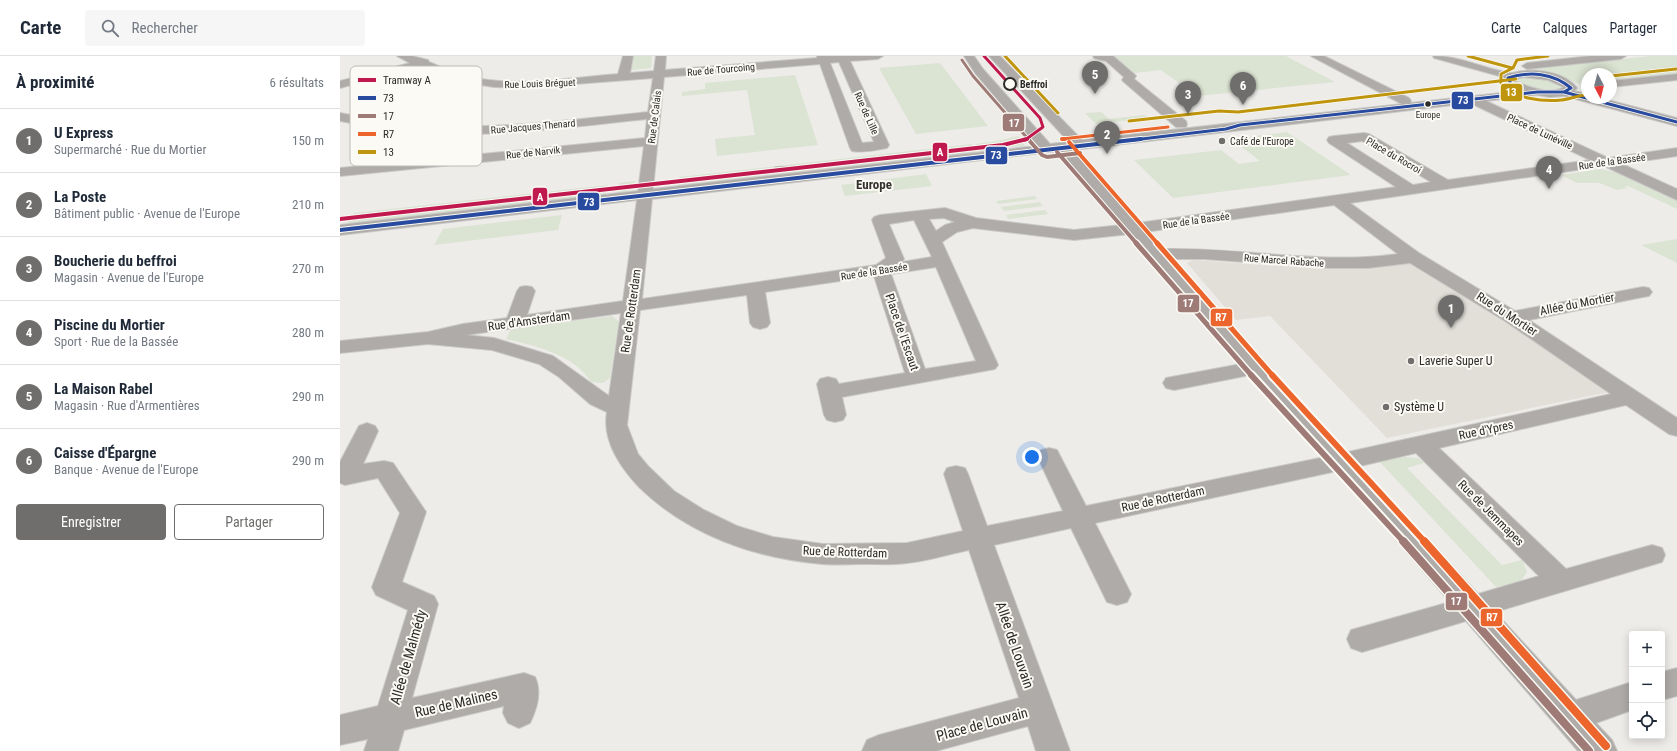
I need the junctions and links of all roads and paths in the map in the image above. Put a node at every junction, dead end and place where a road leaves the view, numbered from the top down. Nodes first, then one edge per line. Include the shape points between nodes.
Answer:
1 (402, 56) edge
2 (628, 56) edge
3 (661, 56) edge
4 (878, 56) edge
5 (969, 56) edge
6 (994, 56) edge
7 (1098, 56) edge
8 (1316, 56) edge
9 (1438, 56) edge
10 (1554, 56) edge
11 (1621, 56) edge
12 (438, 58) dead end
13 (823, 58) edge
14 (843, 58) edge
15 (1569, 62) junction
16 (420, 63) junction
17 (409, 66) edge
18 (428, 66) edge
19 (659, 75) junction
20 (1516, 75) junction
21 (1677, 77) edge
22 (623, 78) junction
23 (350, 82) edge
24 (482, 82) edge
25 (1617, 83) edge
26 (340, 85) edge
27 (1517, 87) junction
28 (1581, 88) edge
29 (1567, 90) junction
30 (1537, 92) junction
31 (1473, 100) junction
32 (1405, 101) junction
33 (654, 115) junction
34 (1238, 120) junction
35 (1676, 122) edge
36 (1181, 124) junction
37 (482, 130) edge
38 (1192, 132) junction
39 (651, 140) junction
40 (1071, 143) junction
41 (1047, 149) junction
42 (1677, 152) edge
43 (482, 157) edge
44 (1608, 162) junction
45 (396, 166) edge
46 (414, 166) edge
47 (340, 172) edge
48 (1446, 185) junction
49 (340, 186) edge
50 (1411, 190) junction
51 (1677, 195) edge
52 (645, 198) junction
53 (1337, 200) junction
54 (919, 215) junction
55 (974, 223) junction
56 (1134, 229) junction
57 (340, 230) edge
58 (933, 241) junction
59 (1156, 254) junction
60 (1413, 257) junction
61 (942, 260) junction
62 (881, 270) junction
63 (755, 288) junction
64 (526, 291) dead end
65 (1643, 292) dead end
66 (631, 306) junction
67 (1512, 316) junction
68 (515, 323) junction
69 (760, 323) dead end
70 (428, 338) junction
71 (340, 347) edge
72 (1255, 368) junction
73 (917, 377) junction
74 (1174, 383) dead end
75 (1630, 397) junction
76 (616, 408) junction
77 (835, 415) dead end
78 (1677, 429) edge
79 (367, 431) dead end
80 (1421, 444) junction
81 (1049, 456) dead end
82 (1341, 462) junction
83 (956, 474) dead end
84 (343, 476) edge
85 (1079, 517) junction
86 (978, 538) junction
87 (1652, 555) dead end
88 (1561, 582) junction
89 (1117, 594) dead end
90 (1471, 607) junction
91 (1362, 638) dead end
92 (1677, 682) edge
93 (1665, 685) edge
94 (1629, 697) edge
95 (1038, 708) junction
96 (519, 713) dead end
97 (1570, 717) junction
98 (391, 718) junction
99 (340, 730) edge
100 (381, 751) edge
101 (879, 751) edge
102 (1052, 751) edge
103 (1600, 751) edge

1 - 16 street, Rue Louis Bréguet
2 - 22 street
3 - 19 street, Rue de Calais
4 - 14 street, Rue de Tourcoing
5 - 41 street
6 - 40 street
7 - 36 street via 1109,58 1130,76 1128,80
8 - 32 street
9 - 20 street
10 - 15 street
11 - 15 street
12 - 16 street
13 - 14 street, Rue de Tourcoing
13 - 14 street, Rue de Lille via 857,148 882,145
13 - 19 street, Rue de Tourcoing
15 - 20 street via 1521,67
16 - 17 street
16 - 18 street, Rue Louis Bréguet
19 - 22 street, Rue Louis Bréguet
19 - 33 street, Rue de Calais
20 - 27 street via 1508,78 1508,81
20 - 29 street via 1554,78 1565,82
21 - 25 street
22 - 24 street, Rue Louis Bréguet via 536,85
23 - 26 street
27 - 30 street
27 - 32 street
28 - 29 street
29 - 30 street
29 - 35 street
30 - 31 street
31 - 38 street
31 - 44 street, Place de Lunéville
32 - 34 street
33 - 37 street, Rue Jacques Thenard
33 - 39 street, Rue de Calais
34 - 36 street via 1220,119
34 - 38 street
36 - 40 street
38 - 40 street
39 - 43 street, Rue de Narvik
39 - 52 street, Rue de Calais
40 - 41 street
40 - 56 street
41 - 52 street
42 - 44 street, Rue de la Bassée
44 - 48 street, Rue de la Bassée
44 - 51 street, Place de Lunéville
45 - 47 street, Rue de Narvik
46 - 49 street via 405,179
48 - 50 street, Rue de la Bassée
48 - 50 street, Place du Rocroi via 1364,137 1334,140
50 - 53 street, Rue de la Bassée
52 - 57 street
52 - 66 street, Rue de Rotterdam
53 - 56 street, Rue de la Bassée
53 - 60 street, Rue du Mortier
54 - 55 street via 944,213
54 - 58 street
54 - 62 street via 880,220 895,259
55 - 56 street, Rue de la Bassée via 1074,235
55 - 58 street, Rue de la Bassée via 951,228
56 - 59 street
58 - 61 street
59 - 60 street, Rue Marcel Rabache via 1197,253 1354,264
59 - 72 street
60 - 67 street, Rue du Mortier
61 - 62 street, Rue de la Bassée
61 - 73 street, Place de l'Escaut via 988,365
62 - 63 street, Rue de la Bassée
62 - 73 street, Place de l'Escaut
63 - 66 street, Rue de la Bassée
63 - 69 street
64 - 68 street
65 - 67 street, Allée du Mortier
66 - 68 street, Rue d'Amsterdam
66 - 76 street, Rue de Rotterdam
67 - 75 street, Rue du Mortier
68 - 70 street, Rue d'Amsterdam
70 - 71 street, Rue d'Amsterdam
70 - 76 street, Rue d'Amsterdam via 494,344 546,360 598,399
72 - 74 street
72 - 82 street
73 - 77 street via 829,388
75 - 78 street, Rue du Mortier
75 - 80 street, Rue d'Ypres
76 - 86 street, Rue de Rotterdam via 616,424 621,442 627,456 639,472 665,497 695,517 729,534 773,547 823,554 907,553
79 - 84 street, Allée de Malmédy
80 - 82 street, Rue d'Ypres
80 - 88 street, Rue de Jemmapes
81 - 85 street
82 - 85 street, Rue de Rotterdam
82 - 90 street
83 - 86 street, Allée de Louvain
84 - 98 street, Allée de Malmédy via 384,470 413,512 386,586 424,604
85 - 86 street, Rue de Rotterdam
85 - 89 street
86 - 95 street, Allée de Louvain
87 - 88 street
88 - 90 street
90 - 91 street
90 - 97 street
92 - 93 street
94 - 97 street
95 - 101 street, Place de Louvain
95 - 102 street, Allée de Louvain
96 - 98 street, Rue de Malines via 524,688
97 - 103 street
98 - 99 street, Rue de Malines
98 - 100 street, Allée de Malmédy

